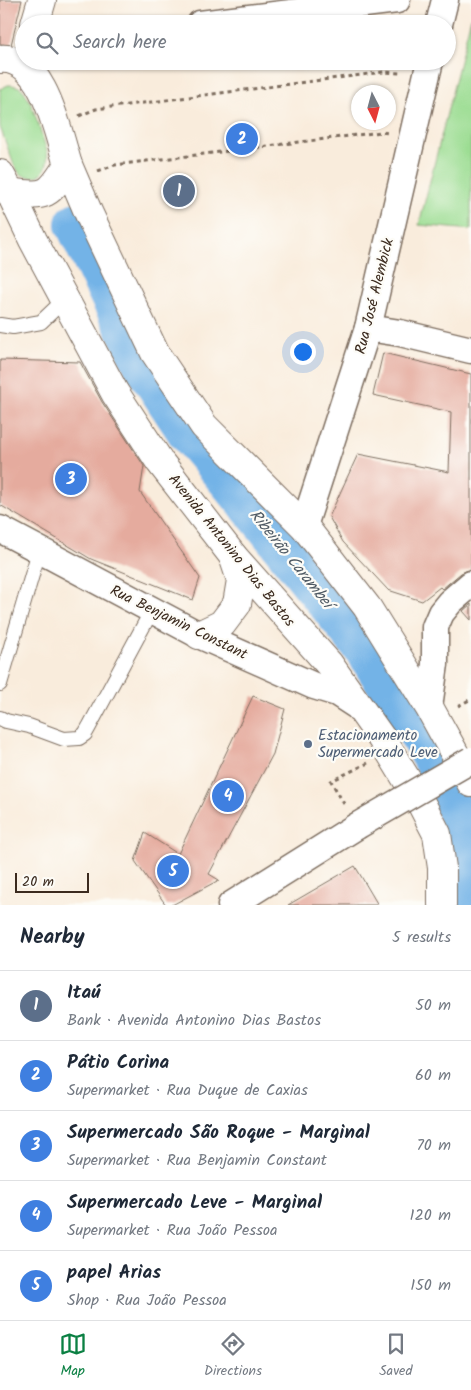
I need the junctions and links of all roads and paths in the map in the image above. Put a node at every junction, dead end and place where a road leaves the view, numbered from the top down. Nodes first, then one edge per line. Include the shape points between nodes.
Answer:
1 (42, 0) edge
2 (397, 0) edge
3 (445, 0) edge
4 (38, 15) edge
5 (274, 15) edge
6 (441, 15) edge
7 (36, 70) edge
8 (414, 70) edge
9 (429, 70) edge
10 (55, 125) junction
11 (412, 137) junction
12 (71, 172) junction
13 (3, 192) edge
14 (65, 300) junction
15 (0, 324) edge
16 (368, 328) junction
17 (471, 350) edge
18 (304, 526) junction
19 (0, 529) edge
20 (39, 550) junction
21 (233, 556) junction
22 (471, 584) edge
23 (152, 610) junction
24 (199, 634) junction
25 (0, 684) edge
26 (429, 707) junction
27 (360, 708) junction
28 (0, 718) edge
29 (390, 752) junction
30 (471, 760) edge
31 (471, 783) edge
32 (357, 826) junction
33 (230, 905) edge
34 (442, 905) edge

1 - 4 main road
2 - 5 street
3 - 6 street
7 - 10 main road
8 - 10 path via 96,109
9 - 11 street, Rua José Alembick
10 - 12 main road
11 - 12 path via 381,132
11 - 16 street, Rua José Alembick
12 - 13 main road via 44,193
12 - 18 main road via 155,353 204,426
13 - 14 main road, Avenida Antonino Dias Bastos
14 - 15 lane via 41,322 13,327
14 - 21 main road, Avenida Antonino Dias Bastos via 115,393 160,462
16 - 17 street
16 - 18 street, Rua José Alembick
18 - 26 main road via 367,607
19 - 20 street, Rua Benjamin Constant
20 - 23 street, Rua Benjamin Constant
20 - 25 lane
21 - 24 main road via 241,580 236,604 222,624
21 - 27 main road, Avenida Antonino Dias Bastos via 329,664
22 - 26 street via 441,613 435,626 436,664
23 - 24 street, Rua Benjamin Constant
23 - 28 lane via 89,727 79,738 64,739
24 - 27 street, Rua Benjamin Constant via 314,686 337,693
26 - 31 main road
27 - 29 main road, Avenida Antonino Dias Bastos
29 - 32 path via 331,781
29 - 34 main road, Avenida Antonino Dias Bastos via 438,834
30 - 32 street, bridge
32 - 33 street

